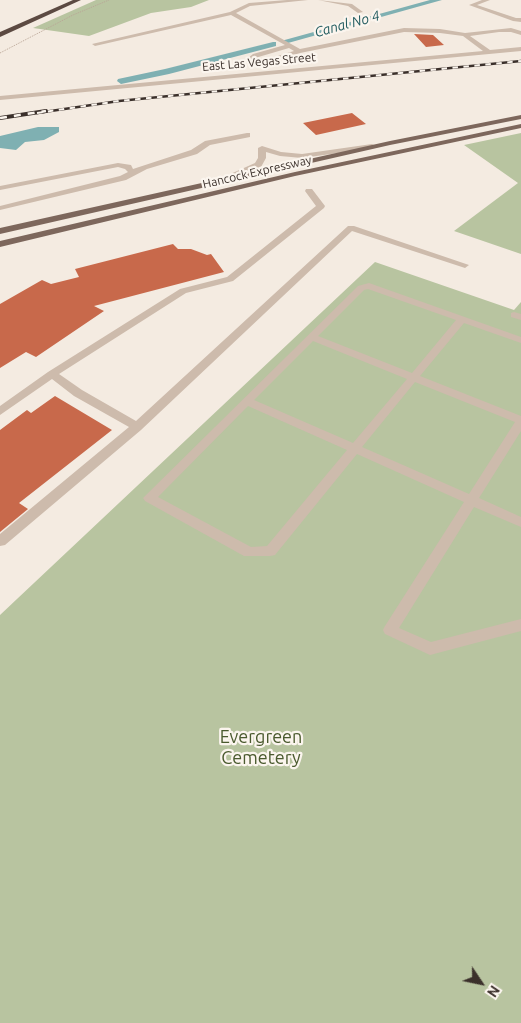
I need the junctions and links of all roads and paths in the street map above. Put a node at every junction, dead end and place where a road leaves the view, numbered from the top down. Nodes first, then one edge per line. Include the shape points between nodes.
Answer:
1 (61, 0) edge
2 (78, 0) edge
3 (82, 0) edge
4 (109, 0) edge
5 (305, 0) edge
6 (321, 0) edge
7 (487, 0) edge
8 (46, 6) dead end
9 (360, 12) dead end
10 (232, 13) junction
11 (41, 16) junction
12 (521, 20) edge
13 (521, 33) edge
14 (0, 34) edge
15 (465, 36) junction
16 (95, 44) dead end
17 (290, 46) junction
18 (521, 49) edge
19 (299, 51) junction
20 (488, 52) junction
21 (0, 53) edge
22 (0, 98) edge
23 (521, 117) edge
24 (521, 126) edge
25 (247, 135) dead end
26 (390, 144) junction
27 (132, 174) junction
28 (217, 182) junction
29 (0, 188) edge
30 (309, 191) dead end
31 (0, 208) edge
32 (0, 231) edge
33 (0, 244) edge
34 (465, 265) dead end
35 (462, 319) junction
36 (311, 338) junction
37 (521, 340) edge
38 (52, 374) junction
39 (414, 377) junction
40 (246, 401) junction
41 (0, 411) edge
42 (521, 421) edge
43 (137, 427) junction
44 (355, 449) junction
45 (471, 500) junction
46 (521, 522) edge
47 (0, 541) edge
48 (521, 625) edge

1 - 8 highway
2 - 11 highway
3 - 11 highway
4 - 21 path
5 - 10 street via 249,5
6 - 9 street via 350,6
7 - 12 street via 472,5
10 - 16 street
10 - 17 street
11 - 14 highway
13 - 15 street via 499,30
15 - 19 street via 440,31 404,30
15 - 20 street
17 - 19 street
17 - 19 street via 251,58 268,61
18 - 20 street, East Las Vegas Street
20 - 22 street, East Las Vegas Street
23 - 26 main road, Hancock Expressway
24 - 33 main road, Hancock Expressway via 304,172
25 - 27 street via 208,143 194,152 144,167
26 - 28 main road, Hancock Expressway
26 - 28 street via 302,156 262,148 258,165
27 - 29 street via 128,167 103,166
27 - 31 street
28 - 32 main road, Hancock Expressway
30 - 38 street via 322,206 230,279 183,291
34 - 43 street via 351,228
35 - 36 street via 368,286 360,288
35 - 37 street
35 - 39 street
36 - 39 street
36 - 40 street
38 - 41 street
38 - 43 street
39 - 42 street
39 - 44 street
40 - 44 street
40 - 44 street via 149,498 249,552 270,551
42 - 45 street
43 - 47 street
44 - 45 street
45 - 46 street
45 - 48 street via 390,630 430,649

